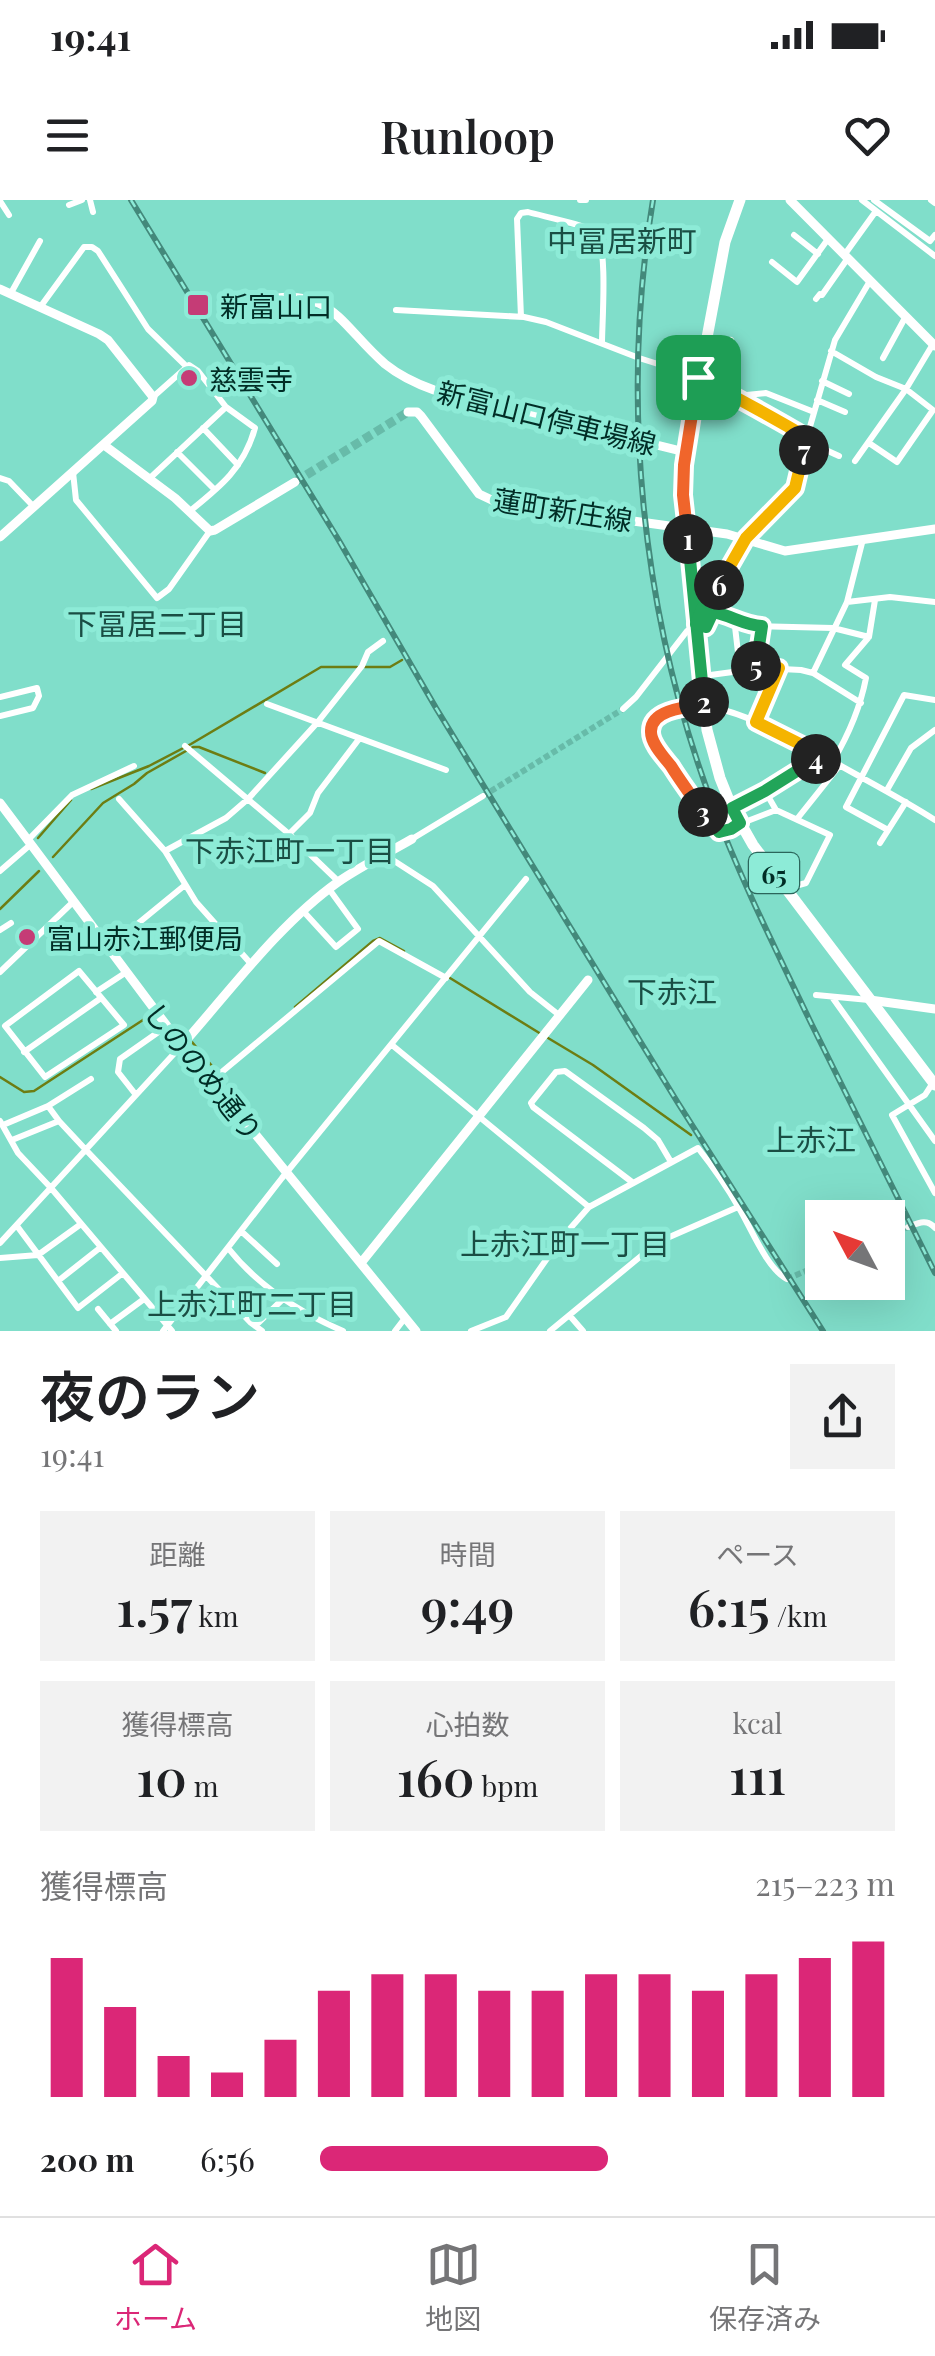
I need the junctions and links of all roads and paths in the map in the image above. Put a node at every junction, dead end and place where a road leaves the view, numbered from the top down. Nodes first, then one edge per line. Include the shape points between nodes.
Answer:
1 (82, 200) edge
2 (90, 200) edge
3 (790, 200) edge
4 (862, 200) edge
5 (739, 201) edge
6 (3, 202) edge
7 (69, 205) dead end
8 (877, 205) edge
9 (93, 212) dead end
10 (9, 215) dead end
11 (794, 235) dead end
12 (935, 236) edge
13 (828, 240) junction
14 (40, 242) dead end
15 (818, 254) junction
16 (846, 256) junction
17 (935, 256) edge
18 (772, 262) dead end
19 (870, 281) junction
20 (0, 290) edge
21 (12, 293) junction
22 (816, 298) dead end
23 (260, 302) dead end
24 (41, 306) junction
25 (396, 310) dead end
26 (906, 316) junction
27 (520, 317) junction
28 (731, 340) dead end
29 (602, 343) junction
30 (934, 345) edge
31 (831, 352) junction
32 (883, 358) dead end
33 (186, 366) junction
34 (701, 379) junction
35 (822, 382) junction
36 (906, 389) junction
37 (850, 394) dead end
38 (730, 395) junction
39 (153, 397) junction
40 (817, 400) junction
41 (226, 407) junction
42 (934, 411) edge
43 (408, 412) dead end
44 (814, 412) junction
45 (845, 412) dead end
46 (203, 428) junction
47 (806, 437) junction
48 (869, 443) junction
49 (104, 445) junction
50 (177, 452) junction
51 (685, 452) junction
52 (839, 456) dead end
53 (856, 461) dead end
54 (238, 465) junction
55 (73, 472) junction
56 (0, 478) edge
57 (150, 478) junction
58 (296, 482) tunnel mouth
59 (215, 490) junction
60 (34, 507) junction
61 (189, 512) junction
62 (687, 529) junction
63 (935, 529) edge
64 (210, 531) junction
65 (0, 538) edge
66 (746, 538) junction
67 (863, 539) junction
68 (875, 600) junction
69 (846, 602) junction
70 (935, 602) edge
71 (734, 617) junction
72 (696, 624) junction
73 (762, 626) junction
74 (833, 628) junction
75 (869, 636) junction
76 (384, 640) dead end
77 (756, 668) junction
78 (779, 668) junction
79 (740, 672) junction
80 (813, 674) junction
81 (702, 676) junction
82 (0, 697) edge
83 (935, 700) edge
84 (861, 702) junction
85 (267, 704) dead end
86 (704, 705) junction
87 (623, 709) tunnel mouth
88 (0, 716) edge
89 (756, 722) junction
90 (317, 723) junction
91 (935, 730) edge
92 (359, 739) junction
93 (186, 746) dead end
94 (822, 755) junction
95 (836, 763) junction
96 (134, 766) dead end
97 (446, 770) dead end
98 (862, 778) junction
99 (887, 790) junction
100 (765, 791) junction
101 (483, 796) tunnel mouth
102 (119, 799) dead end
103 (248, 799) junction
104 (906, 802) junction
105 (0, 803) edge
106 (732, 808) junction
107 (776, 810) junction
108 (797, 819) junction
109 (935, 820) edge
110 (740, 823) junction
111 (888, 830) junction
112 (289, 834) junction
113 (412, 839) joint
114 (29, 843) junction
115 (880, 843) dead end
116 (165, 851) junction
117 (385, 854) junction
118 (0, 871) edge
119 (526, 880) dead end
120 (339, 882) junction
121 (185, 885) junction
122 (330, 889) junction
123 (785, 889) junction
124 (74, 902) junction
125 (304, 912) junction
126 (11, 922) dead end
127 (0, 930) edge
128 (479, 937) junction
129 (108, 948) junction
130 (252, 965) junction
131 (0, 972) edge
132 (125, 972) junction
133 (446, 978) junction
134 (588, 980) dead end
135 (99, 995) junction
136 (816, 995) dead end
137 (832, 996) junction
138 (870, 1000) junction
139 (935, 1008) edge
140 (559, 1015) junction
141 (167, 1026) junction
142 (182, 1045) junction
143 (392, 1045) junction
144 (24, 1052) junction
145 (91, 1079) dead end
146 (211, 1081) junction
147 (934, 1082) edge
148 (136, 1095) junction
149 (48, 1106) junction
150 (909, 1106) junction
151 (478, 1115) junction
152 (58, 1121) junction
153 (2, 1123) edge
154 (12, 1140) junction
155 (935, 1141) edge
156 (86, 1150) junction
157 (672, 1162) junction
158 (287, 1174) junction
159 (931, 1177) edge
160 (632, 1182) junction
161 (51, 1188) junction
162 (935, 1193) edge
163 (738, 1206) junction
164 (589, 1207) junction
165 (81, 1224) junction
166 (16, 1226) junction
167 (908, 1227) tunnel mouth
168 (935, 1228) edge
169 (241, 1231) junction
170 (0, 1244) edge
171 (101, 1247) junction
172 (228, 1248) junction
173 (38, 1255) junction
174 (0, 1258) edge
175 (277, 1264) dead end
176 (362, 1264) junction
177 (123, 1274) junction
178 (206, 1275) junction
179 (787, 1279) dead end
180 (58, 1281) junction
181 (284, 1298) junction
182 (144, 1299) junction
183 (98, 1310) dead end
184 (570, 1316) junction
185 (406, 1318) junction
186 (113, 1328) edge
187 (259, 1328) edge
188 (167, 1329) edge
189 (343, 1331) edge
190 (395, 1331) edge
191 (416, 1331) edge
192 (471, 1331) edge
193 (550, 1331) edge
194 (583, 1331) edge

1 - 7 street
2 - 9 street
3 - 13 main road
4 - 8 street
5 - 34 main road, 65 via 725,242
6 - 10 street
8 - 12 street via 930,241
8 - 16 street
8 - 17 street
11 - 15 street
13 - 15 street
13 - 16 main road
14 - 21 street
15 - 18 street via 798,282
16 - 19 main road
16 - 22 street
19 - 26 main road
19 - 31 street
20 - 21 main road
21 - 24 main road
23 - 51 main road, 新富山口停車場線 via 282,296 322,304 385,364 434,390
24 - 33 street via 84,247 92,247 148,329
24 - 39 main road via 108,340
25 - 27 street
26 - 30 main road
26 - 32 street
27 - 29 street
27 - 29 street via 517,219 528,212 598,236
28 - 34 street
29 - 34 street
30 - 36 street
31 - 35 street
31 - 36 street
33 - 39 street
33 - 41 street via 198,371
34 - 38 street
34 - 51 main road, 65
35 - 37 street
35 - 40 street
36 - 42 street
36 - 48 street
38 - 44 street via 766,393
38 - 47 street
39 - 49 main road
40 - 44 street
40 - 45 street
41 - 46 street
41 - 54 street via 255,428
42 - 48 street via 898,462
43 - 62 main road, 蓮町新庄線 via 421,416 488,500
44 - 47 street
46 - 50 street
46 - 54 street
47 - 52 street
47 - 66 street via 795,488
48 - 53 street
49 - 55 main road
49 - 57 main road
50 - 57 street
50 - 59 street
51 - 62 main road, 65
54 - 59 street
55 - 60 main road
55 - 64 street via 76,500 157,598
56 - 60 street
57 - 61 main road
58 - 64 main road
59 - 61 street
60 - 65 main road
61 - 64 main road
62 - 66 main road, 蓮町新庄線
62 - 72 main road, 65
63 - 67 main road, 蓮町新庄線
66 - 67 main road, 蓮町新庄線 via 785,551
66 - 72 street
67 - 69 street
68 - 69 street
68 - 70 street
68 - 75 street
69 - 74 street
71 - 72 street via 713,612 706,627
71 - 73 street
71 - 79 street
72 - 81 main road, 65
72 - 87 street
73 - 74 street
73 - 77 street
74 - 75 street
74 - 80 street
75 - 84 street via 845,664 866,678
76 - 90 street
77 - 78 street
77 - 79 street
78 - 80 street
78 - 89 street
79 - 81 street
80 - 84 street
81 - 86 main road, 65
82 - 88 street via 37,688 39,696 34,708
83 - 98 street via 904,695
84 - 95 street
85 - 90 street
86 - 89 street
86 - 106 main road, 65
86 - 110 street via 659,716 651,733 713,826 719,832
89 - 94 street
90 - 92 street
90 - 103 street
91 - 99 street via 911,748
92 - 97 street
92 - 112 street
93 - 103 street
94 - 95 street
94 - 100 street
95 - 98 street
95 - 108 street
96 - 114 street via 79,790
98 - 99 street
98 - 111 street via 846,807
99 - 104 street
100 - 106 street
100 - 107 street
101 - 113 street
102 - 116 street
103 - 112 street
103 - 116 street
104 - 109 street
104 - 111 street
105 - 114 main road, しののめ通り
106 - 110 main road, 65
107 - 108 street
107 - 110 street
108 - 123 street via 830,836 806,883
110 - 123 main road, 65
111 - 115 street
112 - 120 street
113 - 117 main road
114 - 118 street
114 - 124 main road, しののめ通り
116 - 121 street
117 - 120 main road
117 - 128 street via 433,886
119 - 128 street
120 - 122 main road
121 - 129 street
121 - 130 street
122 - 125 main road
122 - 125 street via 358,929 336,946
123 - 138 main road, 65
124 - 129 main road, しののめ通り
124 - 131 street
125 - 130 main road
126 - 127 street
128 - 133 street
128 - 140 street
129 - 132 main road, しののめ通り
130 - 142 main road
132 - 135 street
132 - 141 main road, しののめ通り
133 - 143 street
133 - 146 street via 379,942
134 - 140 main road
135 - 144 street
135 - 144 street via 79,971 4,1026
135 - 144 street via 124,1026 45,1077
136 - 137 street
137 - 138 street
137 - 150 street
138 - 139 main road
138 - 147 main road, 65
140 - 151 main road
141 - 142 main road, しののめ通り
141 - 148 street via 120,1059 118,1072
142 - 146 main road, しののめ通り
142 - 148 street
143 - 151 street
143 - 158 street
145 - 149 street
146 - 158 main road, しののめ通り
147 - 150 street
148 - 156 street
149 - 152 street
149 - 153 street
150 - 155 street
150 - 159 street via 892,1116
151 - 164 street
151 - 176 main road
152 - 154 street
152 - 156 street
153 - 154 street
154 - 161 street
156 - 161 street
156 - 178 street
157 - 160 street
157 - 160 street via 644,1128 565,1071 556,1072 533,1107
157 - 163 street via 698,1148
158 - 169 street
158 - 176 main road, しののめ通り
159 - 162 street
160 - 164 street
161 - 165 street
161 - 166 street
163 - 179 street
163 - 184 street via 658,1242
164 - 192 street via 506,1317
165 - 171 street
165 - 173 street
166 - 170 street
166 - 173 street
167 - 168 street via 923,1222
169 - 172 street
169 - 175 street
171 - 177 street
171 - 180 street
172 - 178 street
172 - 181 street via 246,1271
173 - 174 street
173 - 180 street
176 - 185 main road, しののめ通り
177 - 180 street via 78,1308
177 - 182 street
178 - 187 street
178 - 188 street
181 - 187 street
181 - 189 street
182 - 186 street
182 - 188 street
183 - 186 street
184 - 193 street
184 - 194 street
185 - 190 street
185 - 191 main road, しののめ通り

